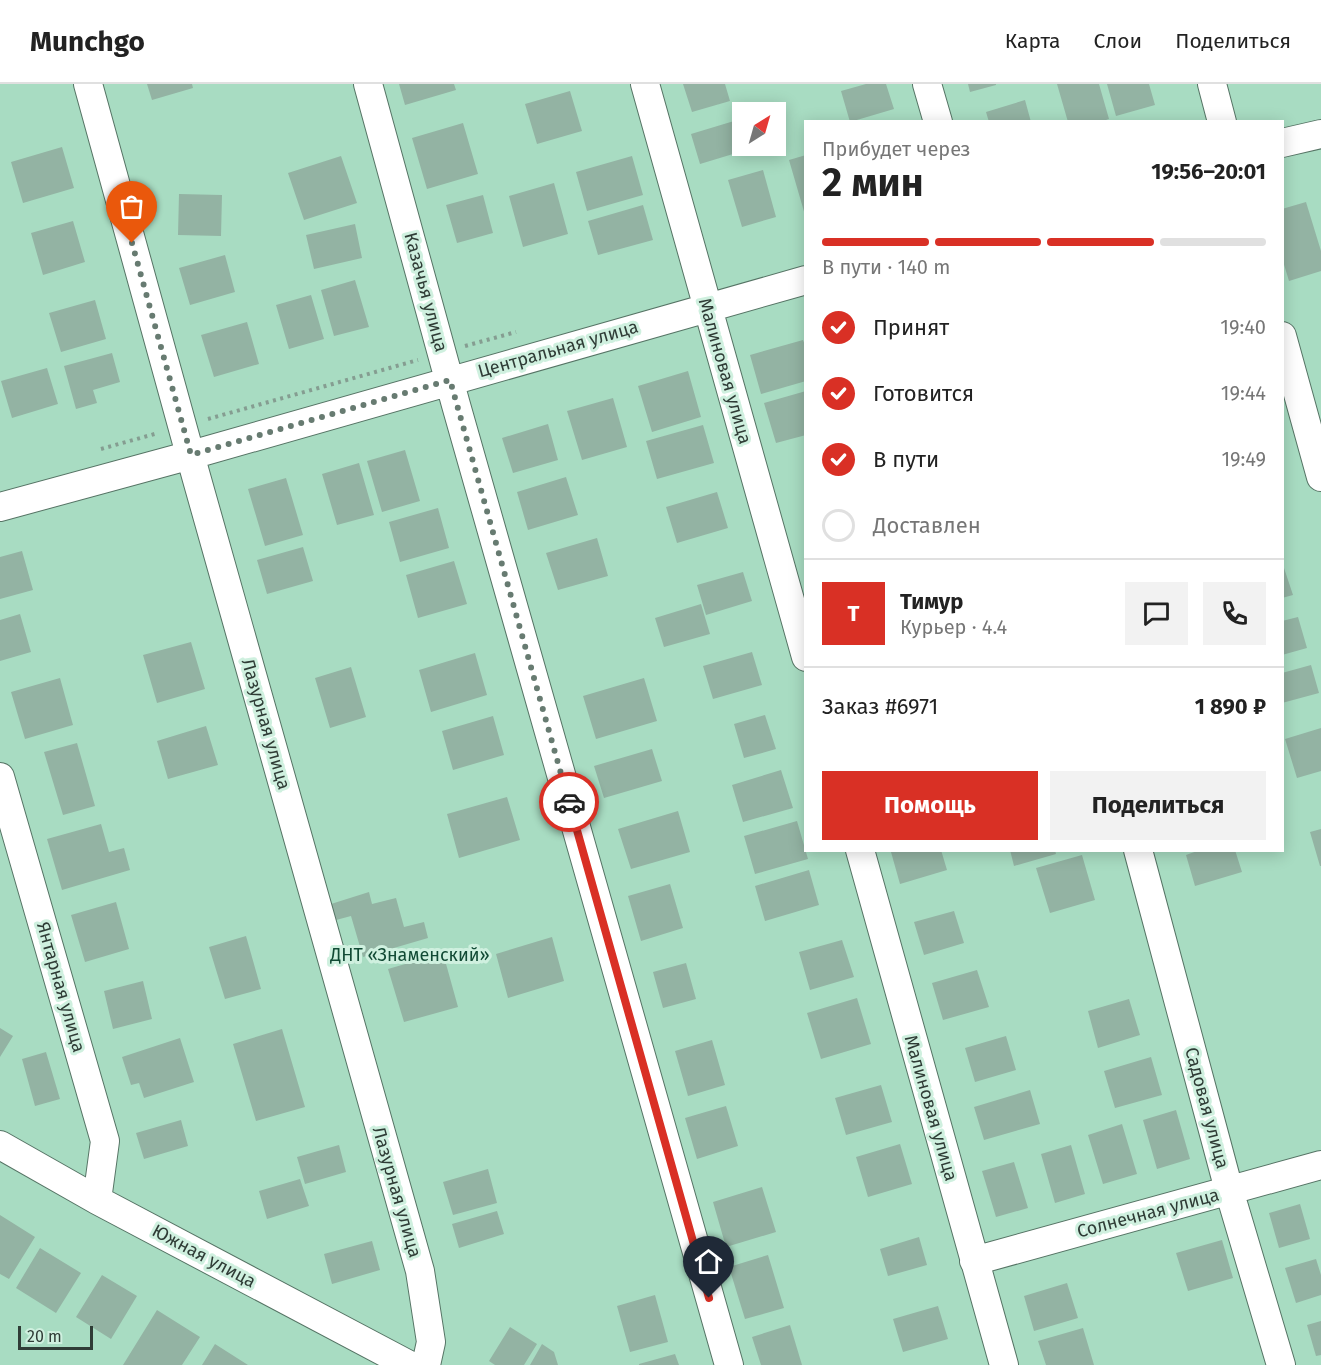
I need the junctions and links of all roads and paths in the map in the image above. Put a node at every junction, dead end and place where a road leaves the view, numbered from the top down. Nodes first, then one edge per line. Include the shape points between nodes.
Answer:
1 (88, 84) edge
2 (368, 84) edge
3 (645, 84) edge
4 (927, 84) edge
5 (1212, 84) edge
6 (937, 120) edge
7 (1221, 120) edge
8 (1321, 134) edge
9 (1284, 143) edge
10 (804, 281) edge
11 (707, 306) junction
12 (521, 331) dead end
13 (1284, 343) edge
14 (443, 352) junction
15 (450, 380) junction
16 (183, 426) junction
17 (92, 452) dead end
18 (191, 455) junction
19 (1321, 477) edge
20 (0, 507) edge
21 (804, 650) edge
22 (0, 777) edge
23 (861, 852) edge
24 (1139, 852) edge
25 (0, 1146) edge
26 (1321, 1165) edge
27 (1230, 1190) junction
28 (98, 1200) junction
29 (974, 1261) junction
30 (409, 1365) edge
31 (426, 1365) edge
32 (729, 1365) edge
33 (1004, 1365) edge
34 (1281, 1365) edge

1 - 16 street, Лазурная улица
2 - 14 street, Казачья улица
3 - 11 street, Малиновая улица
4 - 6 street
5 - 7 street
8 - 9 street
10 - 11 street, Центральная улица
11 - 15 street, Центральная улица
11 - 21 street, Малиновая улица
12 - 14 path
13 - 19 street
14 - 15 street, Казачья улица
14 - 16 path
15 - 18 street, Центральная улица
15 - 32 street, Казачья улица
16 - 17 path
16 - 18 street, Лазурная улица
18 - 20 street, Центральная улица
18 - 31 street, Лазурная улица via 420,1271 430,1342
22 - 28 street, Янтарная улица via 105,1141
23 - 29 street, Малиновая улица
24 - 27 street, Садовая улица
25 - 28 street, Южная улица
26 - 27 street, Солнечная улица
27 - 29 street, Солнечная улица
27 - 34 street, Садовая улица
28 - 30 street, Южная улица
29 - 33 street, Малиновая улица

